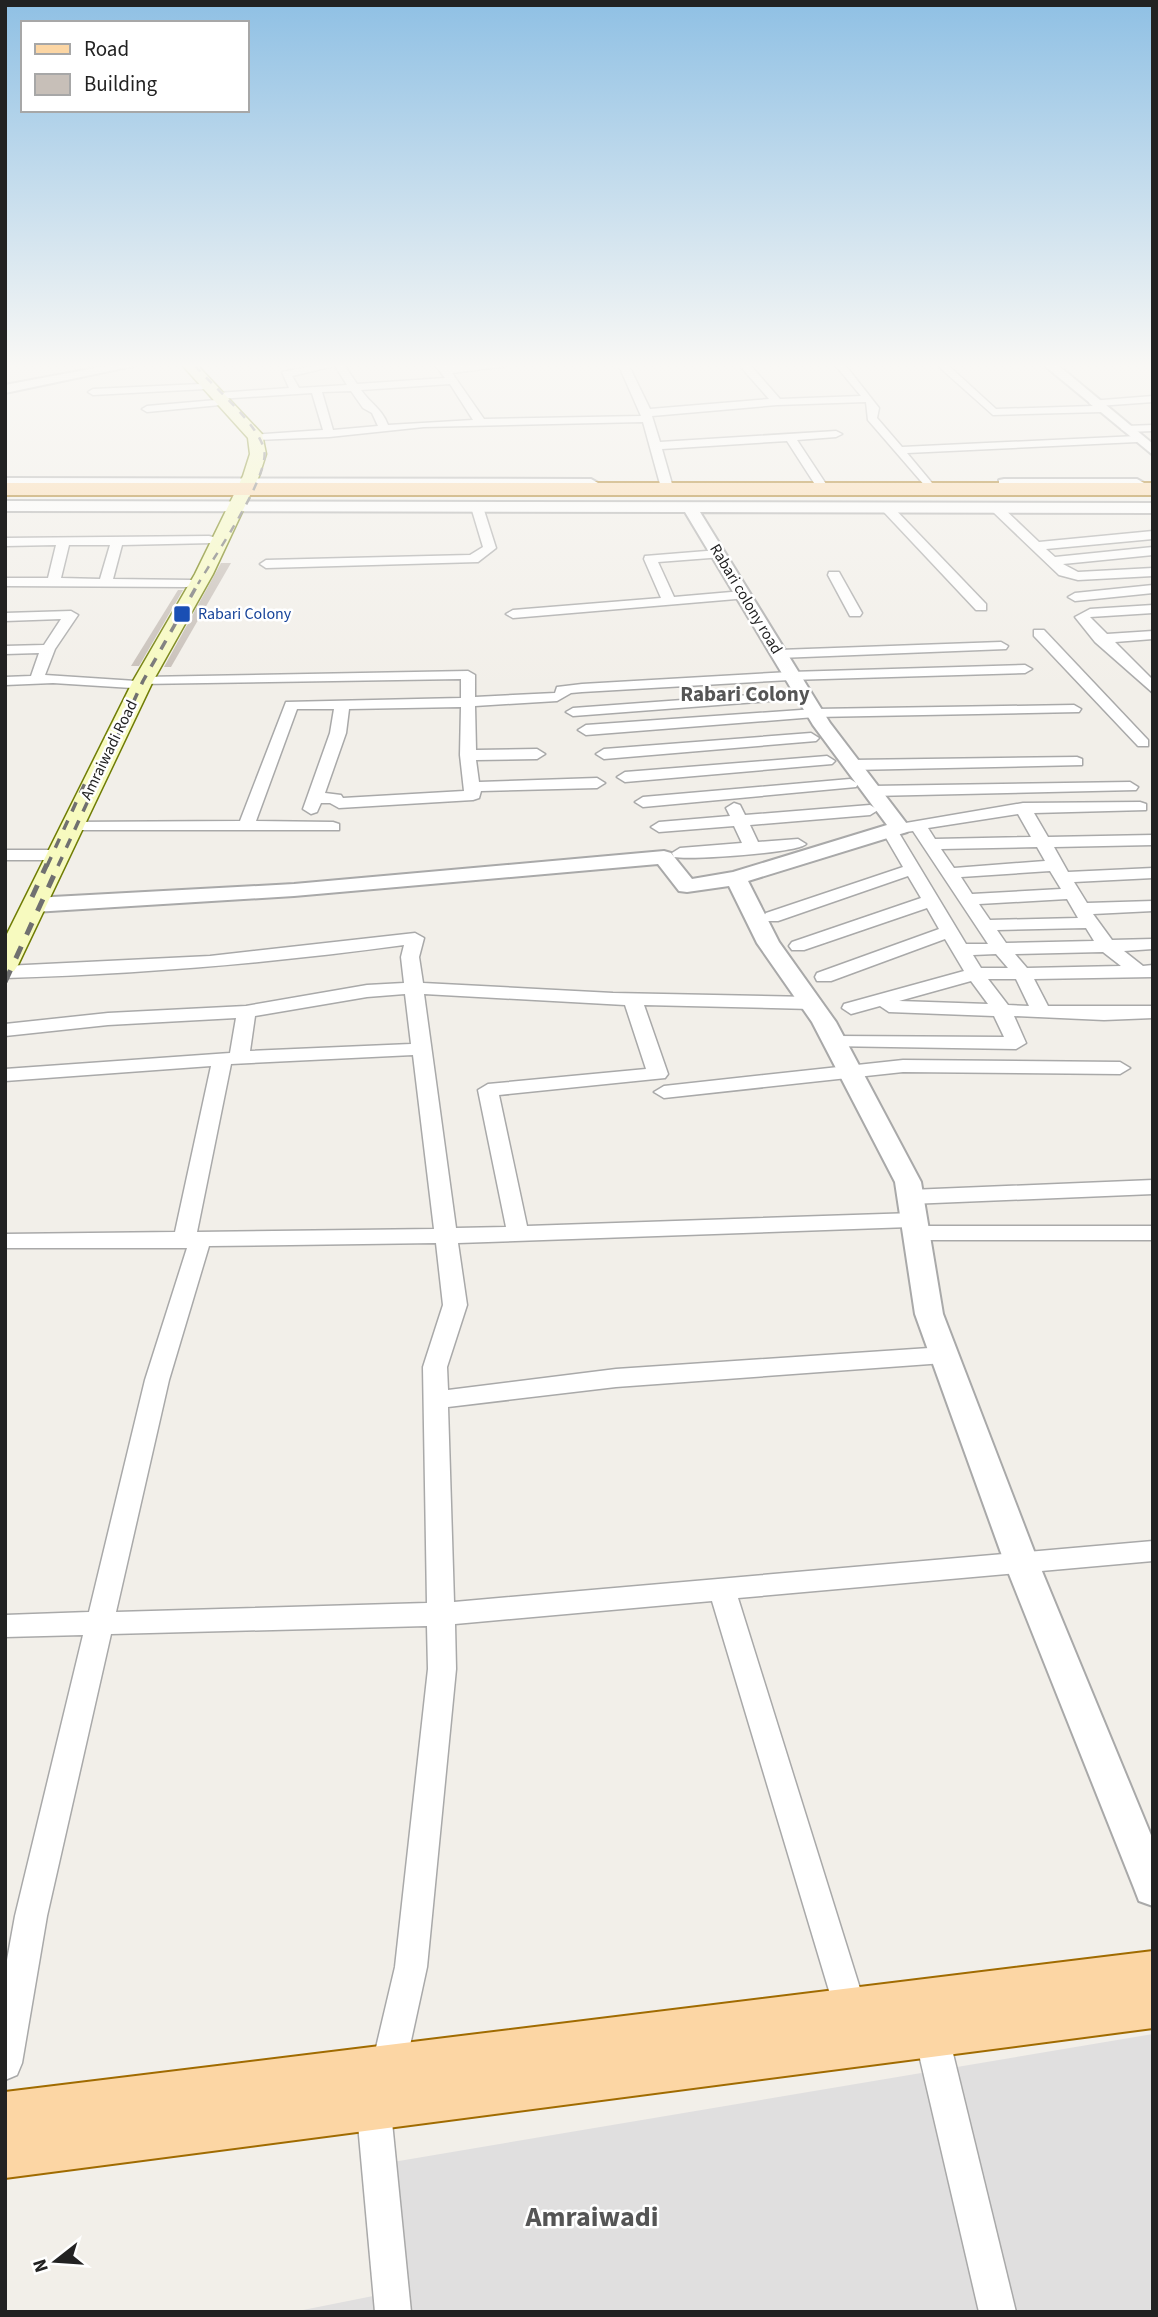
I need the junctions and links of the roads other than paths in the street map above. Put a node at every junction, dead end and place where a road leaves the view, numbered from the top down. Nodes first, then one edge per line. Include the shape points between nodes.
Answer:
1 (246, 474) edge
2 (250, 474) edge
3 (663, 474) edge
4 (814, 474) edge
5 (919, 474) edge
6 (5, 482) edge
7 (926, 483) junction
8 (1153, 483) edge
9 (666, 484) junction
10 (820, 484) junction
11 (5, 489) edge
12 (1153, 489) edge
13 (241, 496) junction
14 (1153, 502) edge
15 (5, 504) edge
16 (477, 507) junction
17 (690, 507) junction
18 (995, 507) junction
19 (886, 508) junction
20 (1153, 508) edge
21 (1153, 535) edge
22 (214, 540) junction
23 (5, 542) edge
24 (62, 542) junction
25 (117, 542) junction
26 (1034, 546) junction
27 (1153, 551) edge
28 (719, 554) junction
29 (1051, 561) junction
30 (266, 564) dead end
31 (1153, 572) edge
32 (834, 575) dead end
33 (5, 582) edge
34 (104, 582) junction
35 (53, 583) junction
36 (187, 583) junction
37 (1153, 589) edge
38 (743, 595) junction
39 (1075, 597) dead end
40 (668, 601) junction
41 (981, 607) dead end
42 (1153, 609) edge
43 (855, 613) dead end
44 (513, 614) dead end
45 (5, 617) edge
46 (1039, 633) dead end
47 (1153, 635) edge
48 (1100, 639) junction
49 (1001, 646) dead end
50 (48, 649) junction
51 (5, 650) edge
52 (779, 654) junction
53 (1025, 669) dead end
54 (790, 676) junction
55 (36, 680) junction
56 (5, 681) edge
57 (137, 682) junction
58 (1153, 689) edge
59 (804, 695) junction
60 (468, 700) junction
61 (342, 704) junction
62 (1074, 709) dead end
63 (573, 712) dead end
64 (815, 713) junction
65 (696, 722) junction
66 (586, 730) dead end
67 (811, 738) dead end
68 (704, 746) junction
69 (1150, 746) edge
70 (537, 754) dead end
71 (604, 754) dead end
72 (468, 755) junction
73 (827, 761) dead end
74 (1077, 762) dead end
75 (716, 770) junction
76 (851, 775) junction
77 (625, 777) dead end
78 (597, 783) dead end
79 (472, 787) junction
80 (1130, 787) dead end
81 (727, 795) junction
82 (314, 798) junction
83 (871, 800) junction
84 (643, 802) dead end
85 (1140, 807) dead end
86 (1023, 808) junction
87 (739, 820) junction
88 (73, 825) junction
89 (246, 826) junction
90 (308, 827) junction
91 (333, 827) dead end
92 (659, 827) dead end
93 (902, 828) junction
94 (1153, 840) edge
95 (798, 844) dead end
96 (930, 844) junction
97 (1043, 844) junction
98 (752, 848) junction
99 (680, 853) dead end
100 (5, 855) edge
101 (48, 855) junction
102 (912, 869) junction
103 (1059, 871) junction
104 (950, 873) junction
105 (1153, 873) edge
106 (736, 878) junction
107 (967, 899) junction
108 (931, 901) junction
109 (34, 905) junction
110 (1153, 906) edge
111 (1081, 909) junction
112 (5, 917) edge
113 (772, 917) dead end
114 (985, 925) junction
115 (949, 931) junction
116 (1153, 944) edge
117 (798, 946) dead end
118 (1107, 946) junction
119 (1001, 949) junction
120 (961, 950) junction
121 (5, 965) edge
122 (1145, 971) edge
123 (5, 972) edge
124 (1022, 973) junction
125 (975, 974) junction
126 (414, 988) junction
127 (817, 990) junction
128 (633, 1000) junction
129 (1001, 1009) junction
130 (1041, 1011) junction
131 (246, 1012) junction
132 (1153, 1012) edge
133 (5, 1030) edge
134 (835, 1042) junction
135 (422, 1049) junction
136 (231, 1058) junction
137 (1120, 1068) dead end
138 (849, 1069) junction
139 (5, 1075) edge
140 (664, 1092) dead end
141 (1153, 1187) edge
142 (913, 1216) junction
143 (518, 1233) junction
144 (1153, 1233) edge
145 (446, 1236) junction
146 (5, 1241) edge
147 (192, 1241) junction
148 (944, 1355) junction
149 (436, 1400) junction
150 (1153, 1550) edge
151 (1022, 1564) junction
152 (722, 1589) junction
153 (440, 1614) junction
154 (101, 1623) junction
155 (5, 1626) edge
156 (1153, 1888) edge
157 (1153, 1976) edge
158 (1153, 2003) edge
159 (852, 2014) junction
160 (931, 2034) junction
161 (5, 2063) edge
162 (379, 2089) junction
163 (5, 2119) edge
164 (5, 2151) edge
165 (393, 2312) edge
166 (998, 2312) edge

1 - 13 main road
2 - 13 main road
3 - 9 street
4 - 10 street
5 - 7 street
6 - 13 street
7 - 8 street
7 - 10 street
9 - 10 street
9 - 13 street
11 - 13 main road
12 - 13 main road
13 - 14 main road
13 - 15 main road
13 - 16 street
13 - 22 main road
16 - 17 street
16 - 30 street via 490,548 473,559
17 - 19 street
17 - 28 street, Rabari colony road
18 - 19 street
18 - 20 street
18 - 26 street
19 - 41 street
21 - 26 street
22 - 25 street
22 - 36 main road
22 - 57 main road, Amraiwadi Road via 204,574
23 - 24 street
24 - 25 street
24 - 35 street
25 - 34 street
26 - 29 street
27 - 29 street
28 - 38 street, Rabari colony road
28 - 40 street via 650,559
29 - 31 street via 1064,572 1079,576
32 - 43 street
33 - 35 street
34 - 35 street
34 - 36 street
36 - 57 main road
37 - 39 street
38 - 40 street
38 - 52 street, Rabari colony road
40 - 44 street
42 - 48 street via 1086,615
45 - 50 street via 71,615
46 - 69 street
47 - 48 street
48 - 58 street
49 - 52 street
50 - 51 street
50 - 55 street
52 - 54 street, Rabari colony road
53 - 54 street
54 - 59 street, Rabari colony road
54 - 60 street via 582,688 562,690 564,694 557,697
55 - 56 street
55 - 57 street
57 - 60 street via 468,675
57 - 88 main road, Amraiwadi Road
57 - 101 main road
59 - 63 street
59 - 64 street, Rabari colony road
60 - 61 street
60 - 72 street
61 - 82 street via 338,733
61 - 89 street via 291,705
62 - 64 street
64 - 65 street
64 - 76 street, Rabari colony road
65 - 66 street
65 - 68 street
67 - 68 street
68 - 71 street
68 - 75 street
70 - 72 street
72 - 79 street
73 - 75 street
74 - 76 street
75 - 77 street
75 - 81 street
76 - 81 street
76 - 83 street, Rabari colony road
78 - 79 street
79 - 82 street via 473,795 339,803 335,798
80 - 83 street
81 - 84 street
81 - 87 street
82 - 90 street
83 - 87 street
83 - 93 street, Rabari colony road
85 - 86 street
86 - 93 street
86 - 97 street
87 - 92 street
87 - 98 street
88 - 89 street
88 - 101 main road, Amraiwadi Road
89 - 90 street
90 - 91 street
93 - 96 street
93 - 102 street
93 - 106 street
94 - 97 street
95 - 98 street
96 - 97 street
96 - 104 street
97 - 103 street
98 - 99 street
100 - 101 street
101 - 109 main road, Amraiwadi Road
101 - 112 main road
102 - 108 street
102 - 113 street
103 - 104 street
103 - 105 street
103 - 111 street
104 - 107 street
106 - 109 street via 687,886 664,857 294,890
106 - 127 street via 768,943
107 - 111 street
107 - 114 street
108 - 115 street
108 - 117 street
109 - 121 main road, Amraiwadi Road
110 - 111 street
111 - 114 street
111 - 118 street
114 - 119 street
115 - 120 street
115 - 127 street
116 - 118 street
118 - 119 street
118 - 122 street
119 - 120 street
119 - 124 street
120 - 125 street
122 - 124 street
123 - 126 street via 124,969 269,957 415,938 410,957
124 - 125 street
124 - 130 street
125 - 129 street
125 - 129 street via 861,1007
126 - 128 street
126 - 131 street via 367,991
126 - 135 street
127 - 128 street
127 - 134 street
128 - 143 street via 658,1074 488,1090
129 - 130 street
129 - 134 street via 1016,1043
130 - 132 street
131 - 133 street
131 - 136 street
134 - 138 street
135 - 136 street
135 - 145 street
136 - 139 street
136 - 147 street
137 - 138 street
138 - 140 street
138 - 142 street via 908,1182
141 - 142 street
142 - 143 street
142 - 144 street
142 - 148 street via 929,1314
143 - 145 street
145 - 147 street
145 - 149 street via 454,1305 435,1367
146 - 147 street
147 - 154 street
148 - 149 street via 616,1378
148 - 151 street
149 - 153 street
150 - 151 street
151 - 152 street
151 - 156 street
152 - 153 street
152 - 159 street
153 - 154 street
153 - 162 street via 442,1669 411,1967
154 - 155 street
154 - 161 street via 31,1916
157 - 159 main road
158 - 160 main road
159 - 162 main road
160 - 162 main road
160 - 166 street
162 - 163 main road
162 - 164 main road
162 - 165 street

